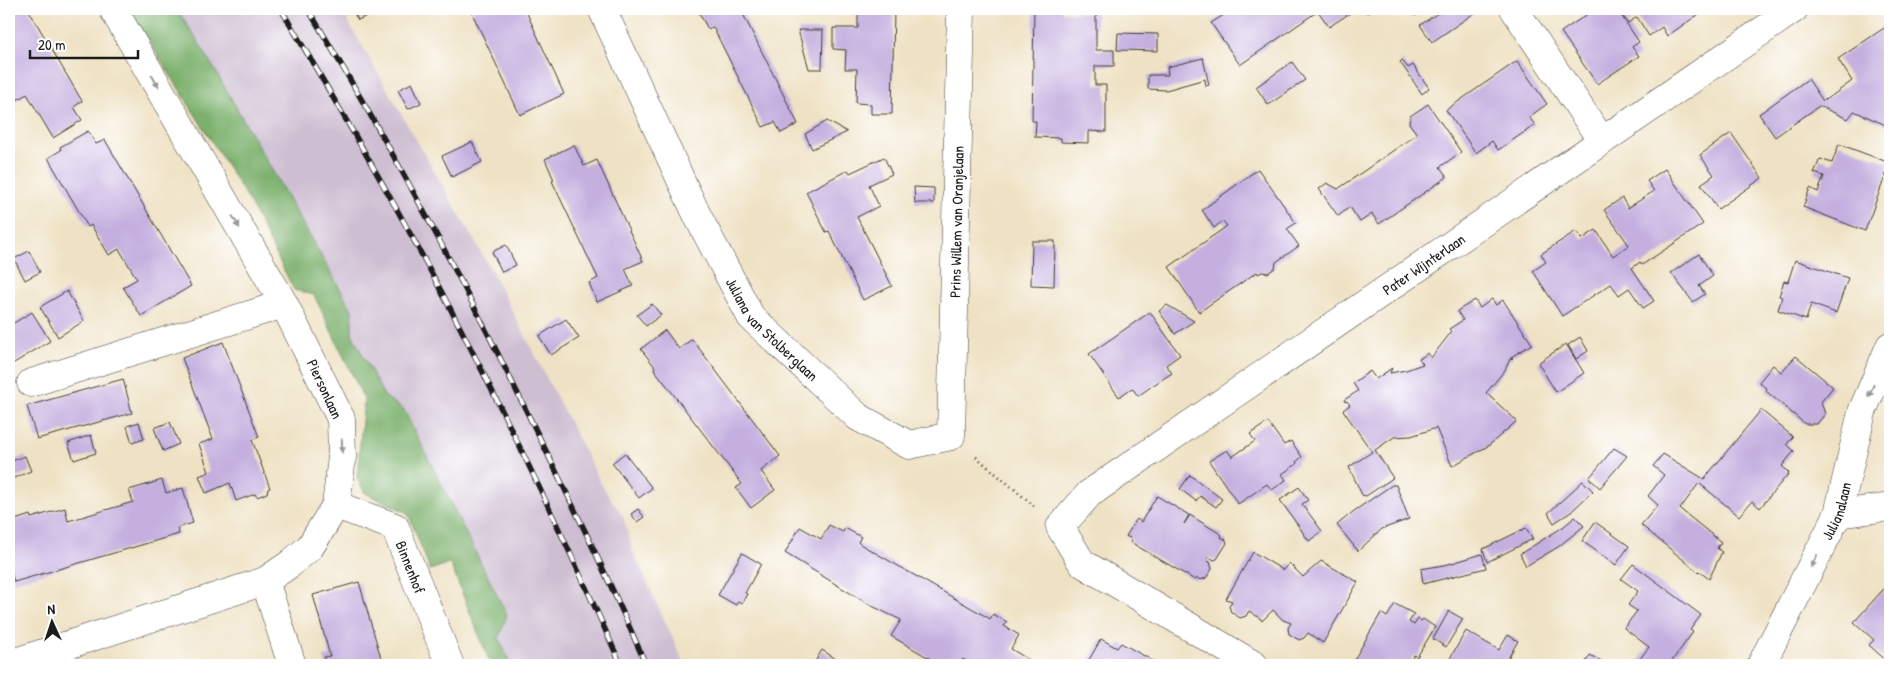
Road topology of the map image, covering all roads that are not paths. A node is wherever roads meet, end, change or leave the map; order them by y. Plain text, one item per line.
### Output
1 (113, 9) edge
2 (602, 9) edge
3 (961, 9) edge
4 (1514, 9) edge
5 (1794, 9) edge
6 (1602, 141) junction
7 (284, 304) junction
8 (1890, 346) edge
9 (31, 383) dead end
10 (951, 436) joint
11 (336, 505) junction
12 (1890, 507) edge
13 (1838, 514) junction
14 (265, 580) junction
15 (9, 664) edge
16 (292, 665) edge
17 (450, 665) edge
18 (1254, 665) edge
19 (1761, 665) edge

1 -> 7 street, Piersonlaan
2 - 10 street, Juliana van Stolberglaan
3 - 10 street, Prins Willem van Oranjelaan
4 - 6 street
5 - 6 street, Pater Wijnterlaan
6 - 18 street, Pater Wijnterlaan
7 - 9 street
7 -> 11 street, Piersonlaan
8 -> 13 street, Julianalaan
11 - 14 street, Piersonlaan
11 - 17 street, Binnenhof
12 - 13 street
13 -> 19 street, Julianalaan
14 - 15 street, Piersonlaan
14 - 16 street

